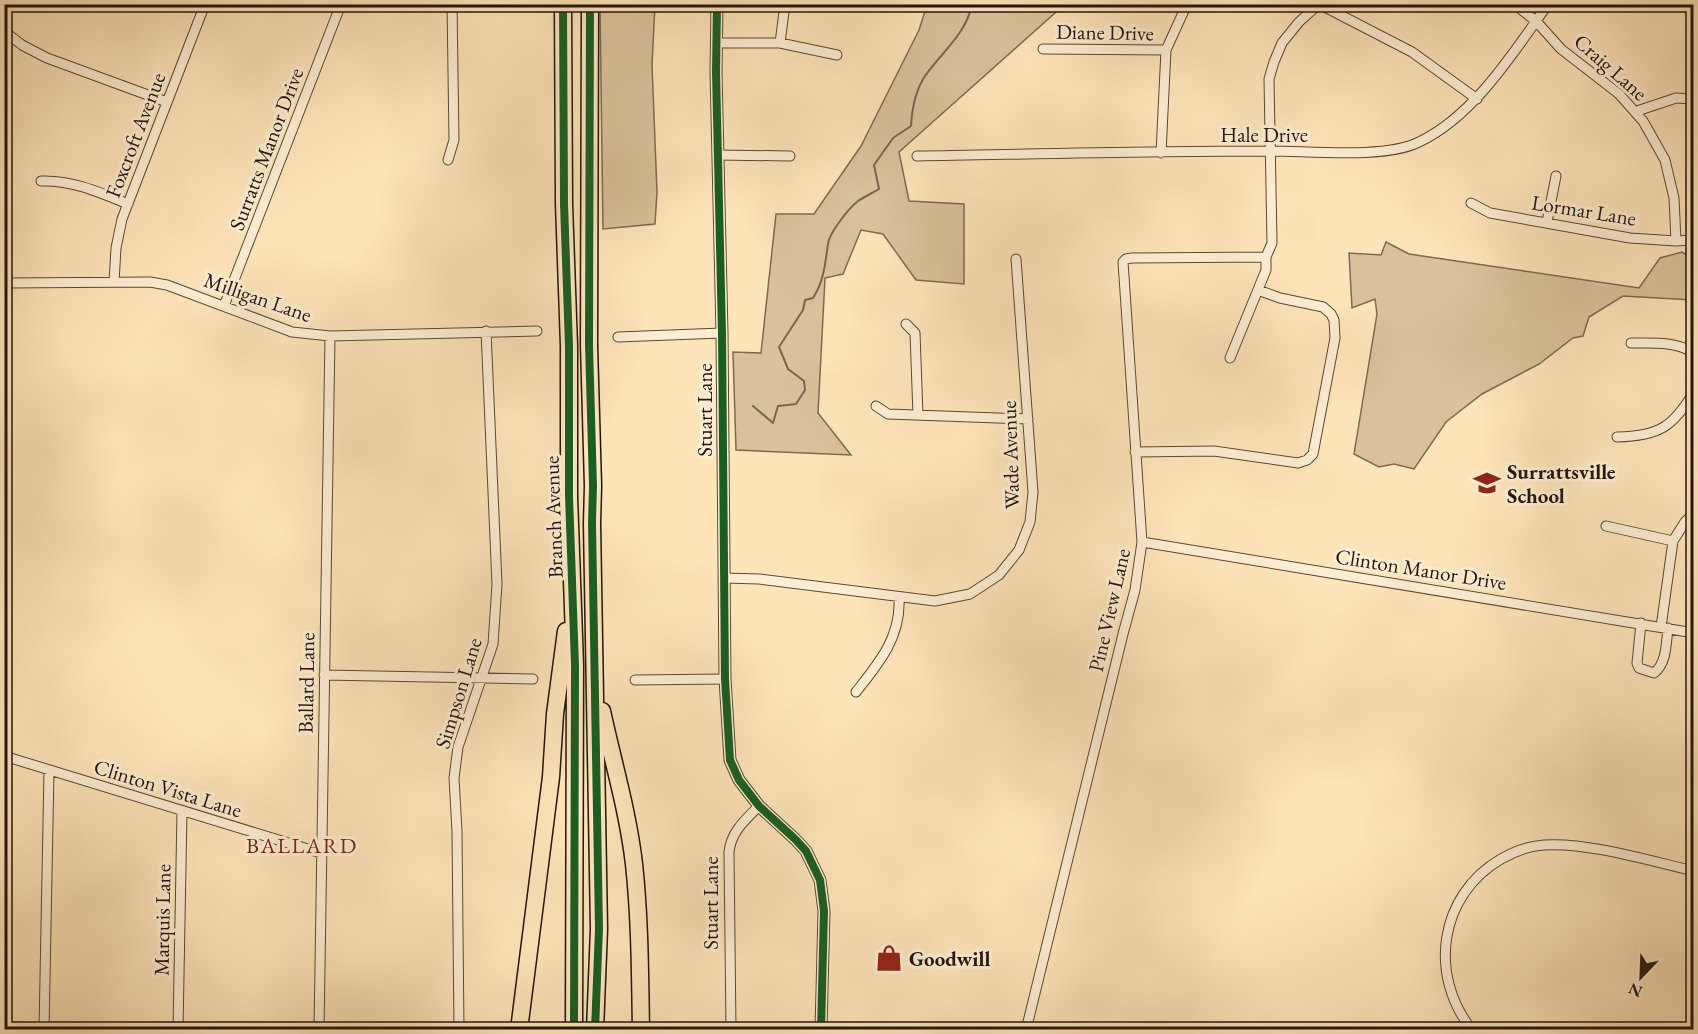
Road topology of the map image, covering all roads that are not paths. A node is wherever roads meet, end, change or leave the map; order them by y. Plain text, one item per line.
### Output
1 (205, 4) edge
2 (341, 4) edge
3 (452, 4) edge
4 (563, 4) edge
5 (590, 4) edge
6 (717, 4) edge
7 (785, 4) edge
8 (1187, 4) edge
9 (1319, 4) edge
10 (1514, 4) edge
11 (1548, 4) edge
12 (1536, 21) junction
13 (4, 31) edge
14 (717, 43) junction
15 (780, 43) junction
16 (1043, 49) dead end
17 (1166, 50) junction
18 (837, 55) dead end
19 (1477, 99) junction
20 (1694, 99) edge
21 (167, 102) junction
22 (1637, 111) junction
23 (1272, 151) junction
24 (1161, 153) junction
25 (718, 155) junction
26 (790, 156) dead end
27 (917, 156) dead end
28 (448, 160) dead end
29 (1556, 176) dead end
30 (41, 181) dead end
31 (1471, 203) dead end
32 (128, 204) junction
33 (1547, 222) junction
34 (1694, 240) edge
35 (1676, 241) junction
36 (1266, 257) junction
37 (1016, 259) dead end
38 (114, 282) junction
39 (4, 283) edge
40 (1258, 290) junction
41 (224, 306) junction
42 (906, 324) dead end
43 (486, 331) junction
44 (537, 331) dead end
45 (722, 333) junction
46 (330, 336) junction
47 (618, 337) dead end
48 (1631, 343) dead end
49 (1694, 353) edge
50 (1230, 358) dead end
51 (1694, 392) edge
52 (876, 406) dead end
53 (918, 415) junction
54 (1028, 420) junction
55 (1617, 437) dead end
56 (1135, 452) junction
57 (1694, 513) edge
58 (1606, 526) dead end
59 (570, 528) junction
60 (1673, 541) junction
61 (1142, 542) junction
62 (724, 578) junction
63 (899, 598) junction
64 (1641, 623) junction
65 (1664, 627) junction
66 (1694, 633) edge
67 (595, 636) junction
68 (324, 675) junction
69 (482, 678) junction
70 (533, 679) dead end
71 (725, 679) junction
72 (635, 680) dead end
73 (856, 692) dead end
74 (4, 756) edge
75 (49, 771) junction
76 (759, 806) junction
77 (182, 811) junction
78 (321, 853) junction
79 (1694, 872) edge
80 (44, 1029) edge
81 (178, 1029) edge
82 (319, 1029) edge
83 (459, 1029) edge
84 (519, 1029) edge
85 (574, 1029) edge
86 (595, 1029) edge
87 (641, 1029) edge
88 (731, 1029) edge
89 (821, 1029) edge
90 (1026, 1029) edge
91 (1472, 1029) edge

1 - 21 street, Foxcroft Avenue
2 - 41 street, Surratts Manor Drive
3 - 28 street
4 - 59 highway, Branch Avenue
5 - 67 highway, Branch Avenue
6 - 14 street, Stuart Lane
7 - 15 street
8 - 17 street
9 - 19 street
9 - 23 street
10 - 12 street, Craig Lane
11 - 12 street, Hale Drive
12 - 19 street, Hale Drive
12 - 22 street, Craig Lane
13 - 21 street
14 - 15 street
14 - 25 street, Stuart Lane
15 - 18 street
16 - 17 street, Diane Drive
17 - 24 street
19 - 23 street, Hale Drive
20 - 22 street
21 - 32 street, Foxcroft Avenue
22 - 35 street, Craig Lane
23 - 24 street, Hale Drive
23 - 36 street
24 - 27 street, Hale Drive
25 - 26 street
25 - 45 street, Stuart Lane
29 - 33 street
30 - 32 street
31 - 33 street, Lormar Lane
32 - 38 street, Foxcroft Avenue
33 - 35 street, Lormar Lane
34 - 35 street, Lormar Lane
36 - 40 street
36 - 56 street, Pine View Lane
37 - 54 street, Wade Avenue
38 - 39 street, Milligan Lane
38 - 41 street, Milligan Lane
40 - 50 street
40 - 56 street
41 - 46 street, Milligan Lane
42 - 53 street
43 - 44 street, Milligan Lane
43 - 46 street, Milligan Lane
43 - 69 street, Simpson Lane
45 - 47 street
45 - 62 street, Stuart Lane
46 - 68 street, Ballard Lane
48 - 49 street
51 - 55 street
52 - 53 street
53 - 54 street
54 - 63 street, Wade Avenue
56 - 61 street, Pine View Lane
57 - 60 street
58 - 60 street
59 - 84 highway
59 - 85 highway, Branch Avenue
60 - 65 street
61 - 64 street, Clinton Manor Drive
61 - 90 street, Pine View Lane
62 - 63 street, Wade Avenue
62 - 71 street, Stuart Lane
63 - 73 street
64 - 65 street, Clinton Manor Drive
64 - 65 street
65 - 66 street, Clinton Manor Drive
67 - 86 highway, Branch Avenue
67 - 87 highway
68 - 69 street
68 - 78 street, Ballard Lane
69 - 70 street
69 - 83 street, Simpson Lane
71 - 72 street
71 - 76 street, Stuart Lane
74 - 75 street, Clinton Vista Lane
75 - 77 street, Clinton Vista Lane
75 - 80 street
76 - 88 street, Stuart Lane
76 - 89 street
77 - 78 street, Clinton Vista Lane
77 - 81 street, Marquis Lane
78 - 82 street, Ballard Lane
79 - 91 street

